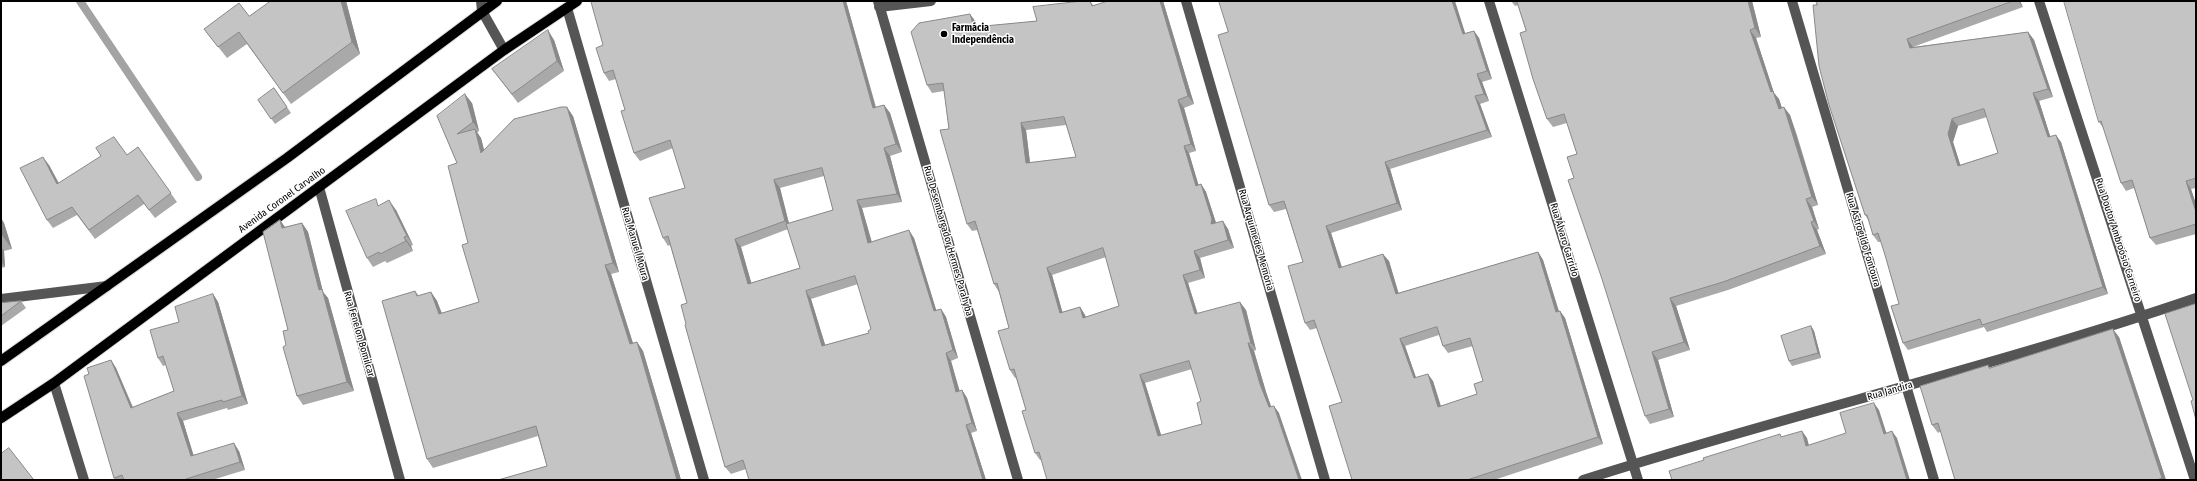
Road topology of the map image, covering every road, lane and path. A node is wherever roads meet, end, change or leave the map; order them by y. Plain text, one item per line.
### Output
1 (481, 1) edge
2 (497, 1) edge
3 (577, 1) edge
4 (931, 1) edge
5 (1186, 1) edge
6 (1489, 1) edge
7 (1792, 1) edge
8 (2039, 1) edge
9 (879, 4) edge
10 (567, 8) junction
11 (482, 12) junction
12 (504, 50) junction
13 (319, 187) junction
14 (107, 286) junction
15 (2196, 298) edge
16 (1, 299) edge
17 (2142, 316) junction
18 (1, 362) edge
19 (54, 383) junction
20 (1907, 387) junction
21 (1, 418) edge
22 (1634, 464) junction
23 (84, 480) edge
24 (400, 480) edge
25 (704, 480) edge
26 (1018, 480) edge
27 (1325, 480) edge
28 (1583, 480) edge
29 (1638, 480) edge
30 (1934, 480) edge
31 (2195, 480) edge

1 - 11 street
2 - 11 main road
3 - 10 main road, Avenida Coronel Carvalho
4 - 9 street
5 - 27 street, Rua Arquimedes Memória
6 - 22 street, Rua Álvaro Garrido
7 - 20 street, Rua Astrogildo Fontoura
8 - 17 street, Rua Doutor Ambroósio Carneiro
9 - 26 street, Rua Desembargador Hermes Parahyba
10 - 12 main road, Avenida Coronel Carvalho
10 - 25 street, Rua Manuel Moura
11 - 12 street
11 - 14 main road
12 - 13 main road, Avenida Coronel Carvalho
13 - 19 main road, Avenida Coronel Carvalho
13 - 24 street, Rua Fenelon Bomilcar
14 - 16 street
14 - 18 main road
15 - 17 street, Rua Jandira
17 - 20 street, Rua Jandira
17 - 31 street, Rua Doutor Ambroósio Carneiro
19 - 21 main road, Avenida Coronel Carvalho
19 - 23 street
20 - 22 street, Rua Jandira
20 - 30 street, Rua Astrogildo Fontoura
22 - 28 street, Rua Jandira
22 - 29 street, Rua Álvaro Garrido

